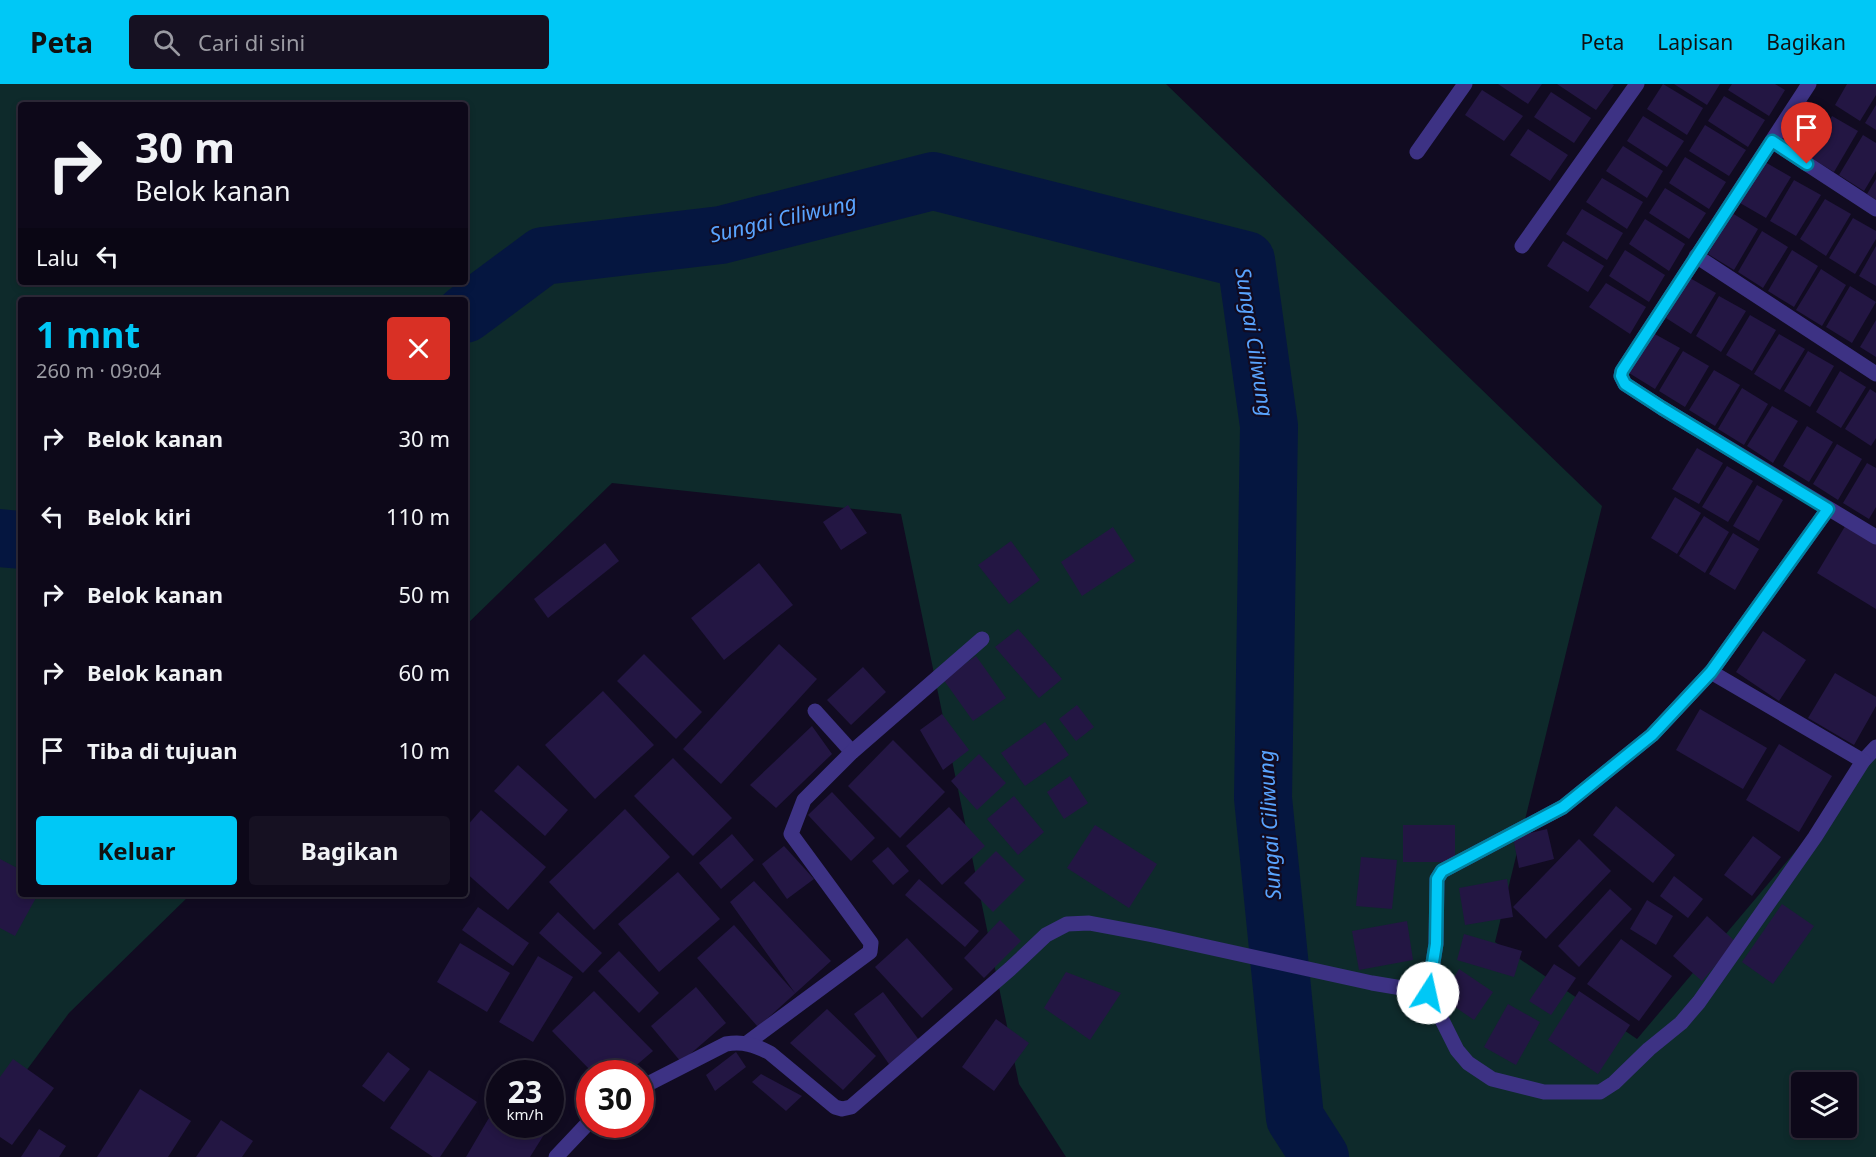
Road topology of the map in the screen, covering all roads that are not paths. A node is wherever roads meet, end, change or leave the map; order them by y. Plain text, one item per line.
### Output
1 (1465, 84) edge
2 (1637, 84) edge
3 (1809, 84) edge
4 (1772, 141) junction
5 (1417, 152) dead end
6 (1876, 209) edge
7 (1521, 246) dead end
8 (1696, 256) junction
9 (1876, 374) edge
10 (1828, 509) junction
11 (1876, 537) edge
12 (982, 639) dead end
13 (1711, 672) junction
14 (815, 711) dead end
15 (1876, 747) edge
16 (852, 752) junction
17 (1863, 761) junction
18 (1428, 993) junction
19 (747, 1043) junction
20 (654, 1081) edge
21 (576, 1136) edge
22 (556, 1157) edge

1 - 5 street
2 - 7 street
3 - 4 street
4 - 6 street
4 - 8 street
8 - 9 street
8 - 10 street
10 - 11 street
10 - 13 street
12 - 16 street
13 - 17 street
13 - 18 street
14 - 16 street
15 - 17 street
16 - 19 street
17 - 18 street
18 - 19 street
19 - 20 street
21 - 22 street

